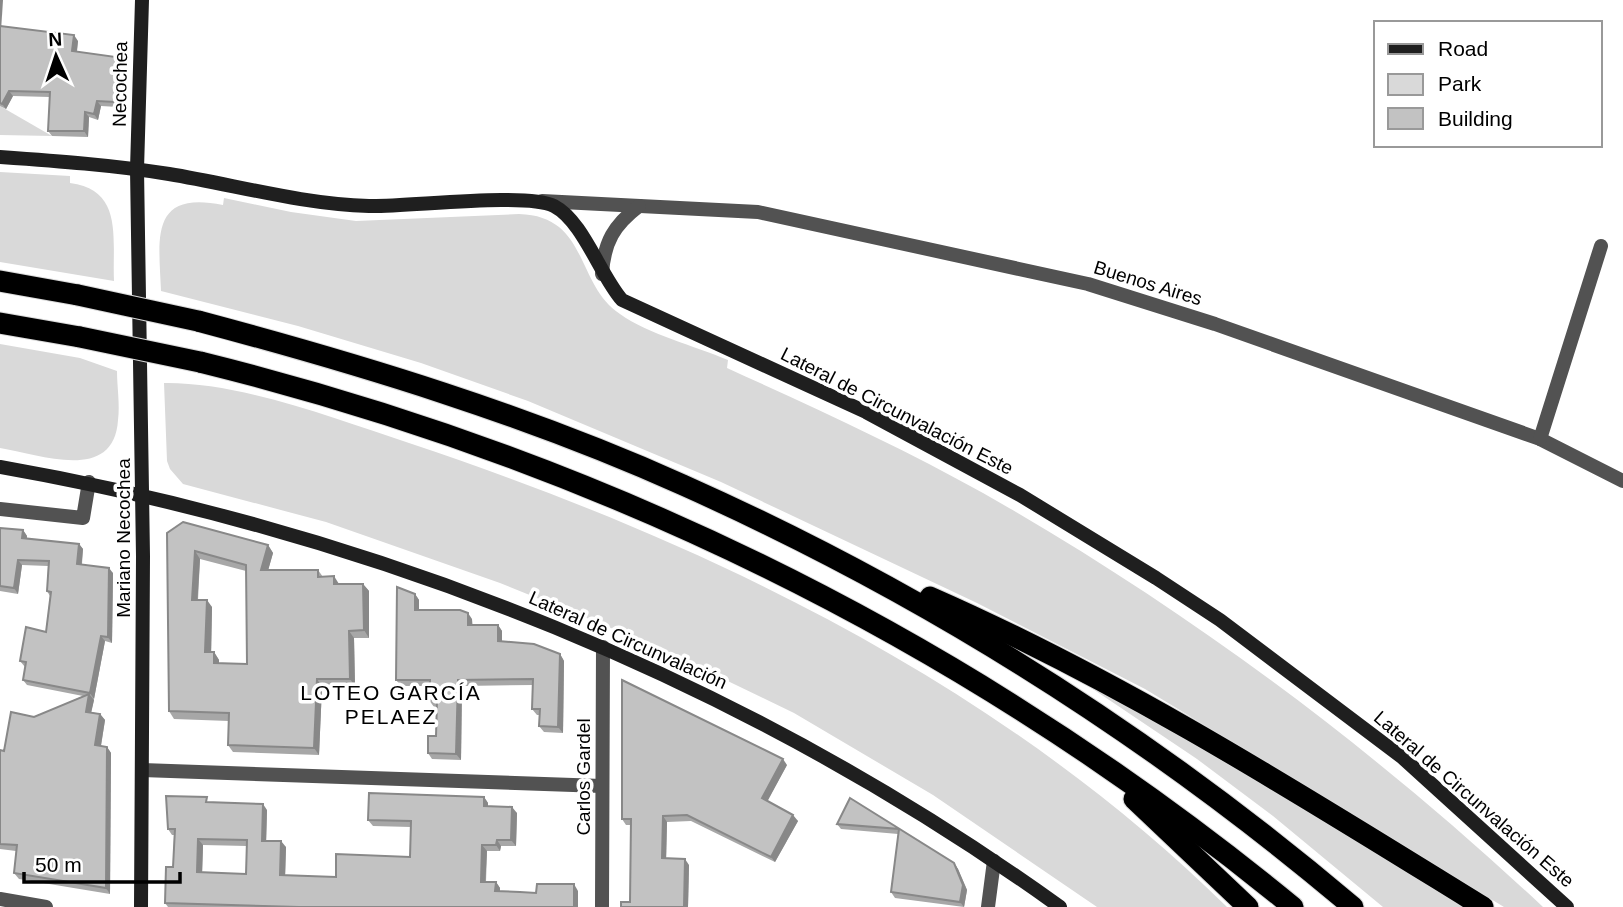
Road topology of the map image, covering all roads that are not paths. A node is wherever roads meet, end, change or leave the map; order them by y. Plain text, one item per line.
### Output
1 (142, 0) edge
2 (0, 158) edge
3 (137, 169) junction
4 (542, 201) junction
5 (639, 206) junction
6 (1601, 246) dead end
7 (602, 274) junction
8 (0, 281) edge
9 (0, 323) edge
10 (1540, 439) junction
11 (0, 467) edge
12 (1623, 481) edge
13 (89, 482) junction
14 (142, 494) junction
15 (0, 509) edge
16 (803, 541) junction
17 (603, 647) junction
18 (1084, 751) junction
19 (142, 770) junction
20 (602, 786) junction
21 (994, 861) junction
22 (0, 899) edge
23 (46, 907) edge
24 (141, 907) edge
25 (602, 907) edge
26 (988, 907) edge
27 (1060, 907) edge
28 (1248, 907) edge
29 (1293, 907) edge
30 (1353, 907) edge
31 (1483, 907) edge
32 (1567, 907) edge

1 - 3 street, Necochea
2 - 3 street
3 - 4 street
3 - 14 street, Mariano Necochea
4 - 5 street, Buenos Aires
4 - 7 street, Lateral de Circunvalación Este
5 - 7 street
5 - 10 street, Buenos Aires
6 - 10 street
7 - 32 street, Lateral de Circunvalación Este
8 - 16 highway, bridge
9 - 18 highway, bridge
10 - 12 street, Buenos Aires
11 - 13 street, Lateral de Circunvalación
13 - 14 street, Lateral de Circunvalación
13 - 15 street
14 - 17 street, Lateral de Circunvalación
14 - 19 street, Mariano Necochea
16 - 30 highway
16 - 31 highway
17 - 20 street, Carlos Gardel
17 - 21 street, Lateral de Circunvalación
18 - 28 highway
18 - 29 highway
19 - 20 street
19 - 24 street, Mariano Necochea
20 - 25 street, Carlos Gardel
21 - 26 street
21 - 27 street, Lateral de Circunvalación
22 - 23 street

